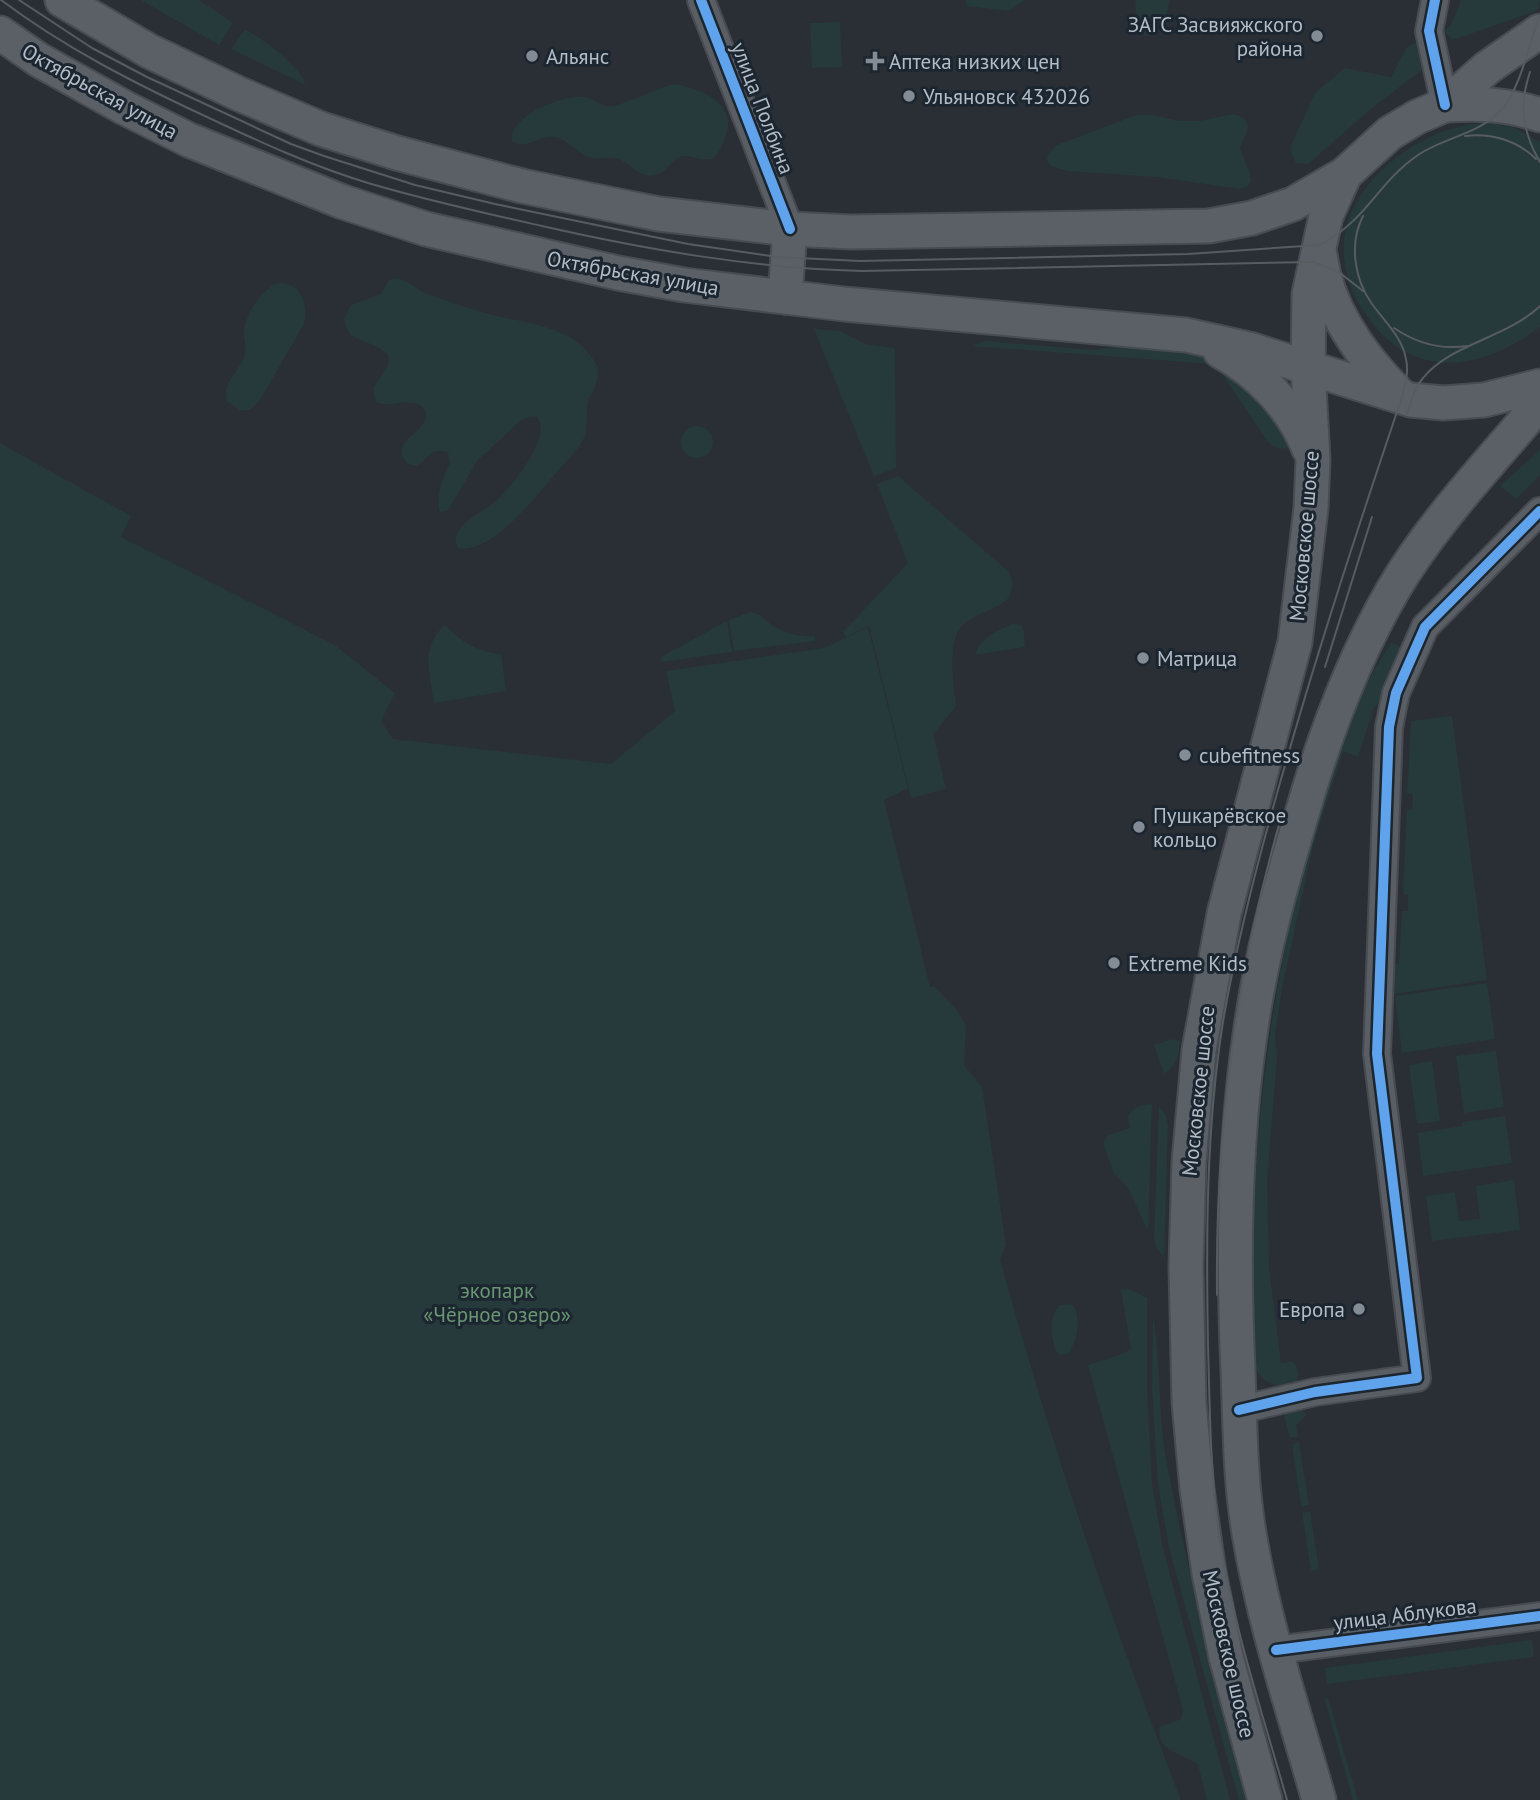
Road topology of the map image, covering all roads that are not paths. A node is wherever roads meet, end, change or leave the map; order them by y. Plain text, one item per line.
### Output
1 (62, 0) edge
2 (701, 0) edge
3 (1435, 0) edge
4 (1540, 31) edge
5 (0, 33) edge
6 (1445, 105) junction
7 (1540, 114) edge
8 (1345, 174) junction
9 (790, 229) junction
10 (1319, 245) junction
11 (785, 298) junction
12 (1186, 335) junction
13 (1308, 368) junction
14 (1540, 386) edge
15 (1402, 397) junction
16 (1540, 403) edge
17 (1313, 460) junction
18 (1540, 511) edge
19 (1239, 1410) junction
20 (1540, 1616) edge
21 (1276, 1650) junction
22 (1226, 1657) junction
23 (1265, 1800) edge
24 (1319, 1800) edge

1 - 9 main road
2 - 9 street, улица Полбина
3 - 6 street
4 - 6 main road, Московское шоссе
5 - 11 main road, Октябрьская улица
6 - 7 main road
6 - 8 main road, Московское шоссе
8 - 9 main road
8 - 10 main road, Московское шоссе
9 - 11 main road, улица Полбина
10 - 13 main road, Московское шоссе
10 - 15 main road
11 - 12 main road, Октябрьская улица
12 - 13 main road, Октябрьская улица
12 - 17 main road
13 - 15 main road, Октябрьская улица
13 - 17 main road, Московское шоссе
14 - 15 main road, Октябрьская улица
16 - 19 main road
17 - 22 main road, Московское шоссе
18 - 19 street
19 - 21 main road
20 - 21 street, улица Аблукова
21 - 22 main road, улица Аблукова
21 - 24 main road
22 - 23 main road, Московское шоссе

